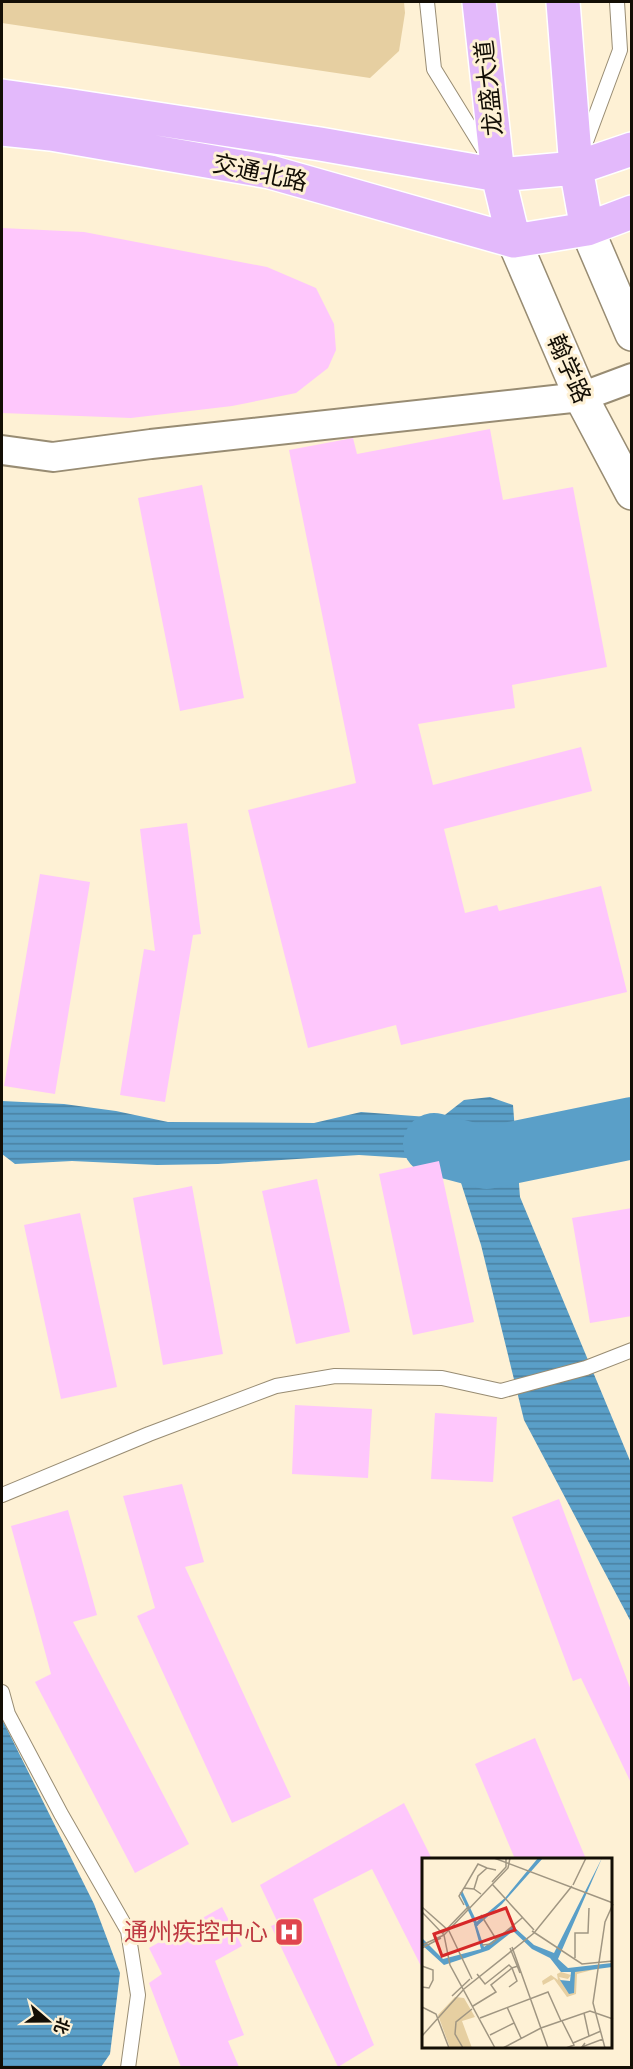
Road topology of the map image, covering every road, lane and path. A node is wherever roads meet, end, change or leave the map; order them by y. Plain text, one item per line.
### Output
1 (427, 2) edge
2 (480, 2) edge
3 (563, 2) edge
4 (617, 2) edge
5 (2, 96) edge
6 (2, 129) edge
7 (632, 149) edge
8 (576, 168) junction
9 (498, 175) junction
10 (632, 212) edge
11 (587, 229) junction
12 (514, 241) junction
13 (632, 334) edge
14 (632, 378) edge
15 (580, 397) junction
16 (2, 450) edge
17 (632, 493) edge
18 (632, 1350) edge
19 (2, 1495) edge
20 (2, 1692) edge
21 (128, 2067) edge

1 - 9 lane
2 - 9 main road, 龙盛大道
3 - 8 main road
4 - 8 lane
5 - 9 main road, 交通北路
6 - 12 main road, 交通北路
7 - 8 main road, 交通北路
8 - 9 main road, 交通北路
8 - 11 main road
9 - 12 main road
10 - 11 main road, 交通北路
11 - 12 main road, 交通北路
11 - 13 street
12 - 15 street, 翰学路
14 - 15 street
15 - 16 street
15 - 17 street, 翰学路
18 - 19 lane
20 - 21 lane

